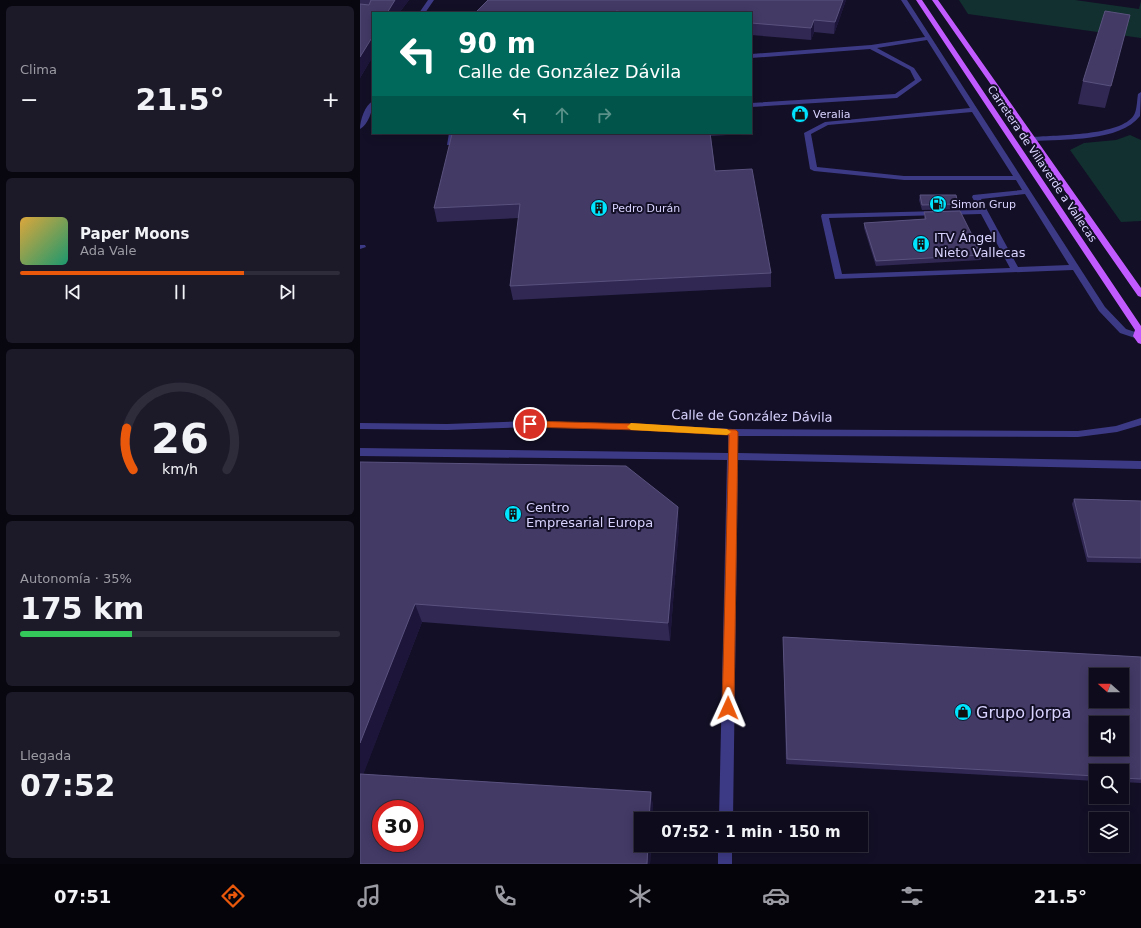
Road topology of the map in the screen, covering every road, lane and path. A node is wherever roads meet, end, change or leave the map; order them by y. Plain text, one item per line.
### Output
1 (431, 0) edge
2 (904, 0) edge
3 (919, 0) edge
4 (935, 0) edge
5 (423, 12) edge
6 (928, 38) junction
7 (871, 47) junction
8 (752, 56) edge
9 (1141, 94) edge
10 (372, 104) edge
11 (752, 105) edge
12 (974, 110) junction
13 (363, 116) edge
14 (360, 128) edge
15 (452, 134) edge
16 (1033, 139) junction
17 (466, 142) edge
18 (1017, 178) junction
19 (1026, 192) junction
20 (984, 212) junction
21 (1074, 267) junction
22 (1016, 270) junction
23 (1141, 294) edge
24 (1139, 339) edge
25 (1141, 421) edge
26 (360, 426) edge
27 (733, 432) junction
28 (360, 452) edge
29 (733, 457) junction
30 (1141, 465) edge
31 (726, 812) edge
32 (725, 852) edge
33 (725, 864) edge

1 - 5 street
2 - 6 street
3 - 24 main road, Carretera de Villaverde a Vallecas
4 - 16 main road, Carretera de Villaverde a Vallecas
6 - 7 street
6 - 12 street
7 - 8 street
7 - 11 street
9 - 16 street
10 - 13 street
12 - 18 street
12 - 18 street
13 - 14 street
15 - 17 street
16 - 23 main road, Carretera de Villaverde a Vallecas
18 - 19 street
19 - 20 street
19 - 21 street
20 - 22 street
20 - 22 street
21 - 22 street
21 - 24 street
25 - 27 street, Calle de González Dávila
26 - 27 street, Calle de González Dávila
27 - 29 street
28 - 29 street
29 - 30 street
29 - 31 street
32 - 33 street

